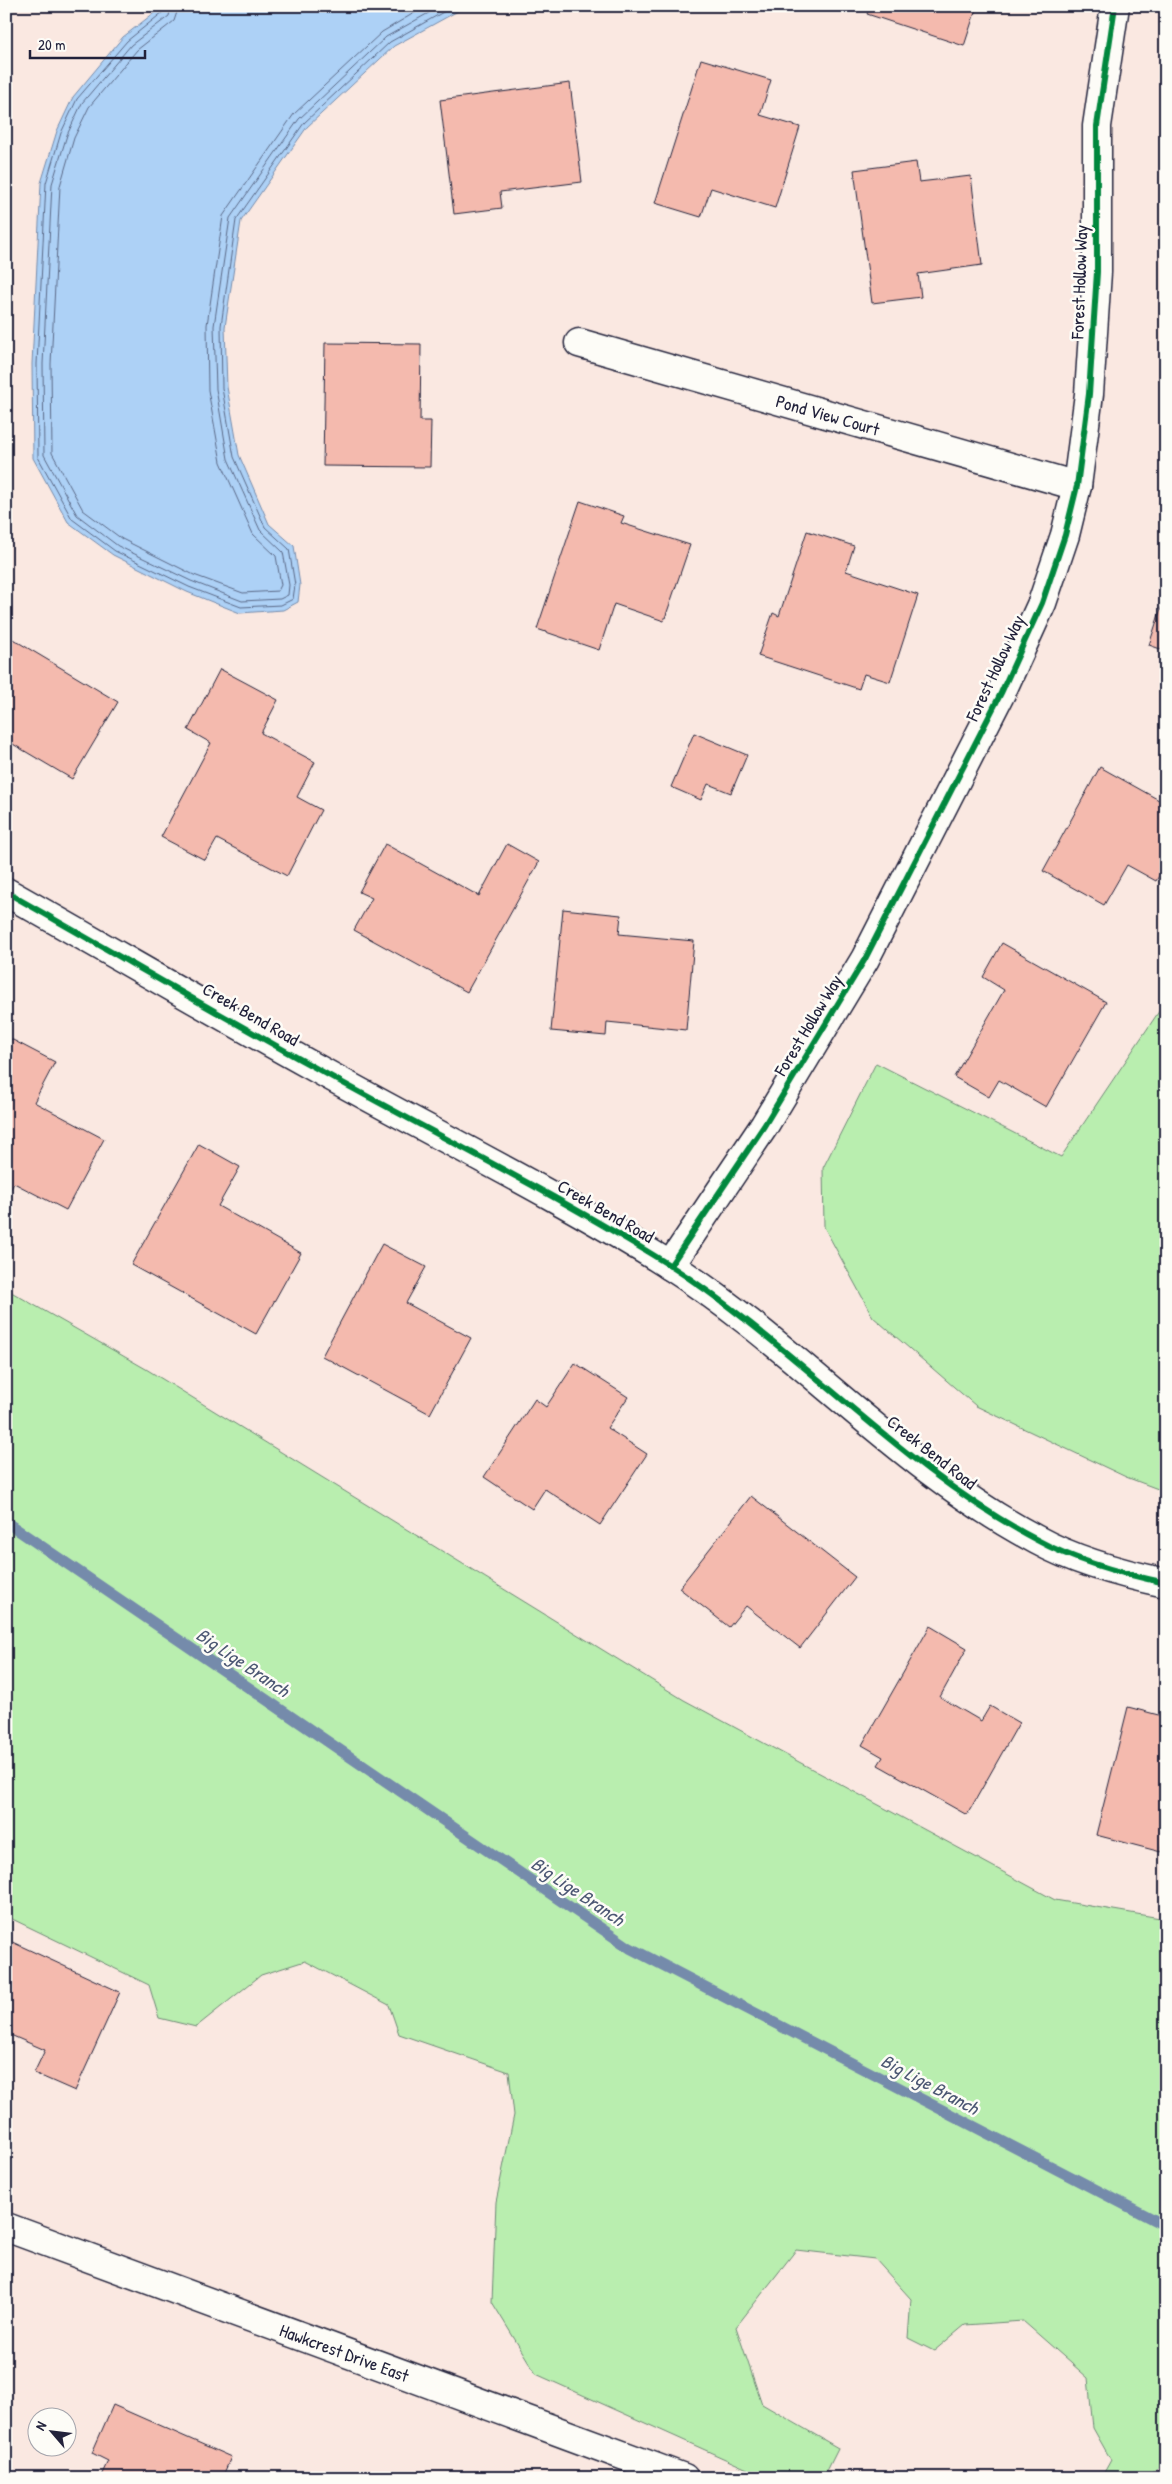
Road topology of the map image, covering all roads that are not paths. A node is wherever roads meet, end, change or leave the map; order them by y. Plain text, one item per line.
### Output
1 (1115, 6) edge
2 (579, 343) dead end
3 (1077, 486) junction
4 (6, 892) edge
5 (670, 1266) junction
6 (1166, 1583) edge
7 (6, 2227) edge
8 (684, 2478) edge

1 - 3 street, Forest Hollow Way
2 - 3 street, Pond View Court
3 - 5 street, Forest Hollow Way
4 - 5 street, Creek Bend Road
5 - 6 street, Creek Bend Road
7 - 8 street, Hawkcrest Drive East

